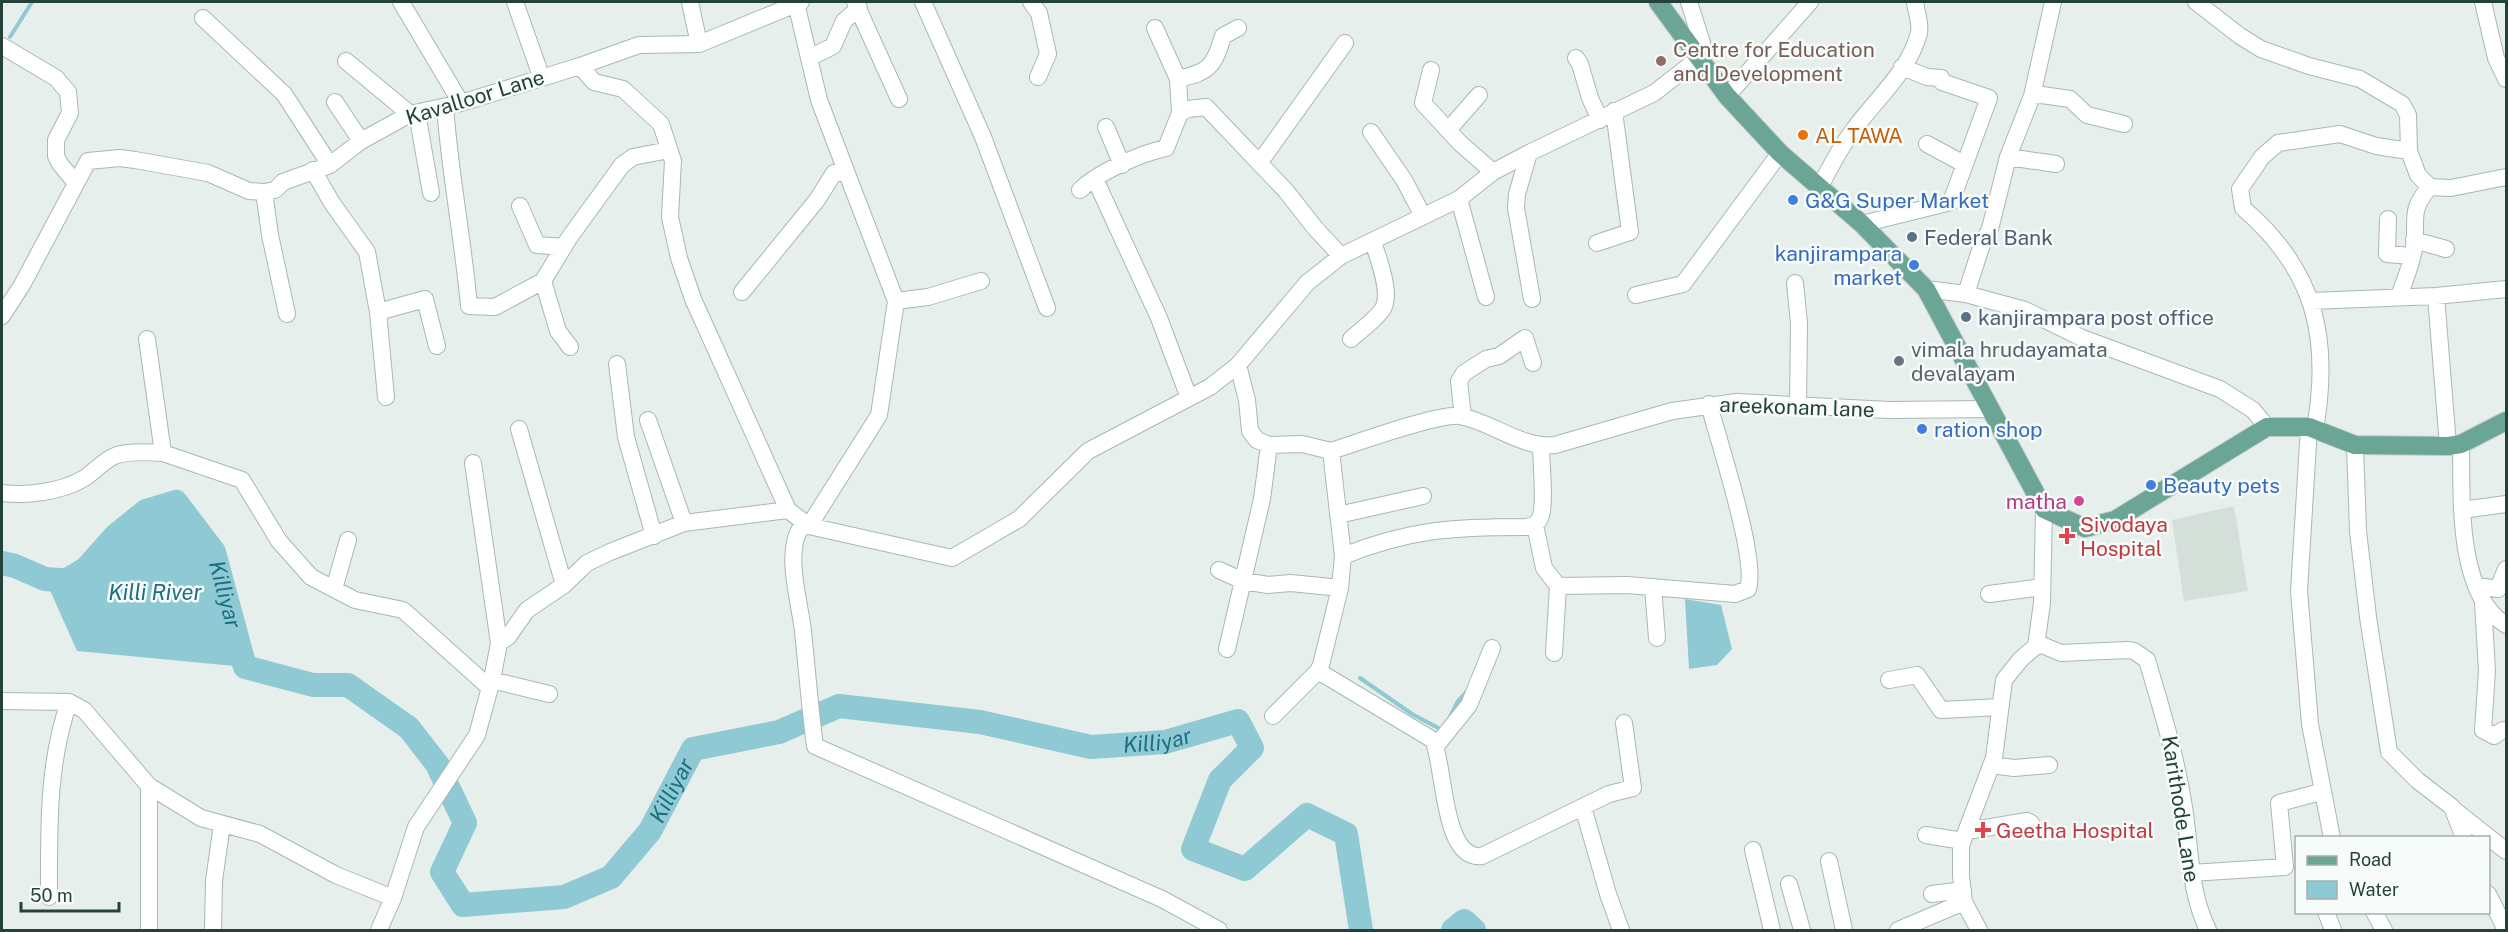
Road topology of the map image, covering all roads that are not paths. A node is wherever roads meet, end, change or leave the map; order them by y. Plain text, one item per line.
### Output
1 (401, 2) edge
2 (515, 2) edge
3 (690, 2) edge
4 (798, 2) edge
5 (923, 2) edge
6 (1031, 2) edge
7 (1658, 2) edge
8 (1689, 2) edge
9 (1810, 2) edge
10 (1915, 2) edge
11 (2054, 2) edge
12 (2196, 2) edge
13 (2482, 2) edge
14 (857, 5) edge
15 (203, 18) dead end
16 (1155, 28) dead end
17 (1238, 28) dead end
18 (1345, 42) dead end
19 (699, 44) junction
20 (2, 46) edge
21 (809, 58) junction
22 (1576, 58) dead end
23 (1699, 58) junction
24 (346, 61) dead end
25 (580, 66) junction
26 (1902, 67) junction
27 (1431, 70) dead end
28 (541, 76) junction
29 (1038, 77) dead end
30 (1178, 79) junction
31 (2506, 79) edge
32 (1479, 95) dead end
33 (1727, 96) junction
34 (2032, 96) junction
35 (899, 99) dead end
36 (335, 102) dead end
37 (453, 105) junction
38 (413, 113) junction
39 (1180, 113) junction
40 (1607, 116) junction
41 (2124, 124) dead end
42 (1106, 127) dead end
43 (1449, 129) junction
44 (1371, 132) dead end
45 (361, 141) junction
46 (1927, 144) dead end
47 (669, 150) junction
48 (2409, 151) junction
49 (1529, 153) junction
50 (1780, 153) junction
51 (2008, 157) junction
52 (1260, 162) junction
53 (1964, 164) junction
54 (2056, 164) dead end
55 (330, 165) junction
56 (1122, 165) junction
57 (313, 170) junction
58 (846, 171) junction
59 (1492, 172) junction
60 (2506, 177) edge
61 (1095, 179) junction
62 (75, 182) junction
63 (2430, 187) junction
64 (1820, 188) junction
65 (1080, 190) dead end
66 (264, 192) junction
67 (431, 193) dead end
68 (1459, 199) junction
69 (520, 206) dead end
70 (1423, 216) junction
71 (2388, 219) dead end
72 (1862, 224) junction
73 (1373, 242) junction
74 (1597, 243) dead end
75 (564, 247) junction
76 (2413, 248) junction
77 (2446, 249) dead end
78 (1341, 256) junction
79 (543, 281) junction
80 (981, 281) dead end
81 (1795, 283) dead end
82 (1926, 289) junction
83 (2506, 289) edge
84 (742, 292) dead end
85 (1966, 294) junction
86 (1636, 295) dead end
87 (2436, 296) junction
88 (1486, 297) dead end
89 (2399, 297) junction
90 (1532, 299) dead end
91 (896, 301) junction
92 (2311, 301) junction
93 (1047, 308) dead end
94 (378, 312) junction
95 (287, 314) dead end
96 (2, 316) edge
97 (147, 339) dead end
98 (1351, 339) dead end
99 (437, 346) dead end
100 (570, 346) dead end
101 (1533, 363) dead end
102 (618, 364) dead end
103 (1238, 365) junction
104 (386, 397) dead end
105 (1189, 398) junction
106 (1709, 404) junction
107 (1798, 405) junction
108 (1989, 409) junction
109 (1468, 418) junction
110 (648, 420) dead end
111 (2506, 421) edge
112 (2267, 427) junction
113 (2312, 428) junction
114 (519, 429) dead end
115 (1269, 445) junction
116 (2355, 445) junction
117 (2455, 445) junction
118 (1541, 447) junction
119 (1331, 451) junction
120 (163, 453) junction
121 (473, 463) dead end
122 (2, 493) edge
123 (1423, 496) dead end
124 (2506, 504) edge
125 (2044, 509) junction
126 (789, 510) junction
127 (2462, 510) junction
128 (1338, 515) junction
129 (684, 523) junction
130 (1535, 525) junction
131 (809, 526) junction
132 (654, 536) junction
133 (348, 540) dead end
134 (1343, 556) junction
135 (2506, 569) edge
136 (1219, 570) dead end
137 (1243, 581) junction
138 (564, 585) junction
139 (1558, 586) junction
140 (2477, 586) junction
141 (1653, 587) junction
142 (2042, 587) junction
143 (1340, 588) junction
144 (334, 589) junction
145 (1989, 594) dead end
146 (2483, 603) junction
147 (2506, 625) edge
148 (1657, 638) dead end
149 (499, 643) junction
150 (2036, 646) junction
151 (1492, 648) dead end
152 (1227, 649) dead end
153 (1554, 653) dead end
154 (1318, 671) junction
155 (1888, 680) dead end
156 (491, 684) junction
157 (549, 694) dead end
158 (2, 701) edge
159 (69, 702) junction
160 (2000, 707) junction
161 (1273, 716) dead end
162 (1624, 723) dead end
163 (2503, 730) dead end
164 (1436, 746) junction
165 (1991, 765) junction
166 (2049, 765) dead end
167 (149, 786) junction
168 (2317, 793) dead end
169 (1583, 807) junction
170 (2452, 807) junction
171 (2031, 823) dead end
172 (222, 824) junction
173 (1926, 835) dead end
174 (1965, 836) junction
175 (2332, 836) edge
176 (2464, 836) edge
177 (2488, 836) edge
178 (2490, 838) edge
179 (1753, 850) dead end
180 (2506, 851) edge
181 (1829, 861) dead end
182 (2192, 873) junction
183 (1789, 884) dead end
184 (1932, 894) dead end
185 (1964, 896) junction
186 (49, 897) dead end
187 (393, 898) junction
188 (2490, 898) edge
189 (2327, 914) edge
190 (2375, 914) edge
191 (149, 930) edge
192 (213, 930) edge
193 (379, 930) edge
194 (1219, 930) edge
195 (1621, 930) edge
196 (1772, 930) edge
197 (1802, 930) edge
198 (1844, 930) edge
199 (1898, 930) edge
200 (1979, 930) edge
201 (2208, 930) edge
202 (2333, 930) edge
203 (2384, 930) edge
204 (2506, 930) edge

1 - 37 street
2 - 28 street
3 - 19 street
4 - 19 street, Kavalloor Lane
4 - 21 street
5 - 93 street
6 - 29 street
7 - 23 main road
8 - 23 street
9 - 33 street
10 - 26 street
11 - 34 street
12 - 48 street
13 - 31 street
14 - 21 street
14 - 35 street
15 - 55 street
16 - 30 street
17 - 30 street
18 - 52 street
19 - 25 street, Kavalloor Lane
20 - 62 street
21 - 58 street
22 - 40 street
23 - 33 main road
23 - 40 street
24 - 38 street
25 - 28 street, Kavalloor Lane
25 - 47 street
26 - 53 street
26 - 64 street
27 - 43 street
28 - 37 street, Kavalloor Lane
30 - 39 street
32 - 43 street
33 - 50 main road
34 - 41 street
34 - 51 street
36 - 45 street
37 - 38 street, Kavalloor Lane
37 - 79 street
38 - 45 street, Kavalloor Lane
38 - 67 street
39 - 52 street
39 - 56 street
40 - 49 street
40 - 74 street
42 - 56 street
43 - 59 street
44 - 70 street
45 - 55 street, Kavalloor Lane
46 - 53 street
47 - 75 street
47 - 126 street
48 - 63 street
48 - 92 street
49 - 59 street
49 - 90 street
50 - 64 main road
50 - 86 street
51 - 54 street
51 - 85 street
52 - 78 street
53 - 72 street
55 - 57 street, Kavalloor Lane
56 - 61 street
57 - 66 street, Kavalloor Lane
57 - 94 street
58 - 84 street
58 - 91 street
59 - 68 street
60 - 63 street
61 - 65 street
61 - 105 street
62 - 66 street
62 - 96 street
63 - 76 street
64 - 72 main road
66 - 95 street
68 - 70 street
68 - 88 street
69 - 75 street
70 - 73 street
71 - 76 street
72 - 82 main road
73 - 78 street
73 - 98 street
75 - 79 street
76 - 77 street
76 - 89 street
78 - 103 street
79 - 100 street
80 - 91 street
81 - 107 street
82 - 85 street
82 - 108 main road
83 - 87 street
85 - 112 street
87 - 89 street
87 - 117 street
89 - 92 street
91 - 131 street
92 - 113 street
94 - 99 street
94 - 104 street
97 - 120 street
101 - 109 street
102 - 132 street
103 - 105 street
103 - 115 street
105 - 131 street
106 - 107 street, areekonam lane
106 - 118 street, areekonam lane
106 - 141 street
107 - 108 street, areekonam lane
108 - 125 main road
109 - 118 street
109 - 119 street
110 - 129 street
111 - 117 main road
112 - 113 main road
112 - 125 main road
113 - 116 main road
113 - 175 street
114 - 138 street
115 - 119 street
115 - 137 street
116 - 117 main road
116 - 170 street
117 - 127 street
118 - 130 street
119 - 128 street
120 - 122 street
120 - 144 street
121 - 149 street
123 - 128 street
124 - 127 street
125 - 142 street
126 - 129 street
126 - 131 street
127 - 140 street
128 - 134 street
129 - 132 street
130 - 134 street
130 - 139 street
131 - 194 street
132 - 138 street
133 - 144 street
134 - 143 street
135 - 140 street
136 - 137 street
137 - 143 street
137 - 152 street
138 - 149 street
139 - 141 street
139 - 153 street
140 - 146 street
141 - 148 street
142 - 145 street
142 - 150 street
143 - 154 street
144 - 156 street
146 - 147 street
146 - 163 street
149 - 156 street
150 - 160 street
150 - 182 street, Karithode Lane
151 - 164 street
154 - 161 street
154 - 164 street
155 - 160 street
156 - 157 street
156 - 187 street
158 - 159 street
159 - 167 street
159 - 186 street
160 - 165 street
162 - 169 street
164 - 169 street
165 - 166 street
165 - 174 street
167 - 172 street
167 - 191 street
168 - 182 street
169 - 195 street
170 - 176 street
170 - 177 street
171 - 174 street
172 - 187 street
172 - 192 street
173 - 174 street
174 - 185 street
178 - 180 street
179 - 196 street
181 - 198 street
182 - 201 street, Karithode Lane
183 - 197 street
184 - 185 street
185 - 199 street
185 - 200 street
187 - 193 street
188 - 204 street
189 - 202 street
190 - 203 street

